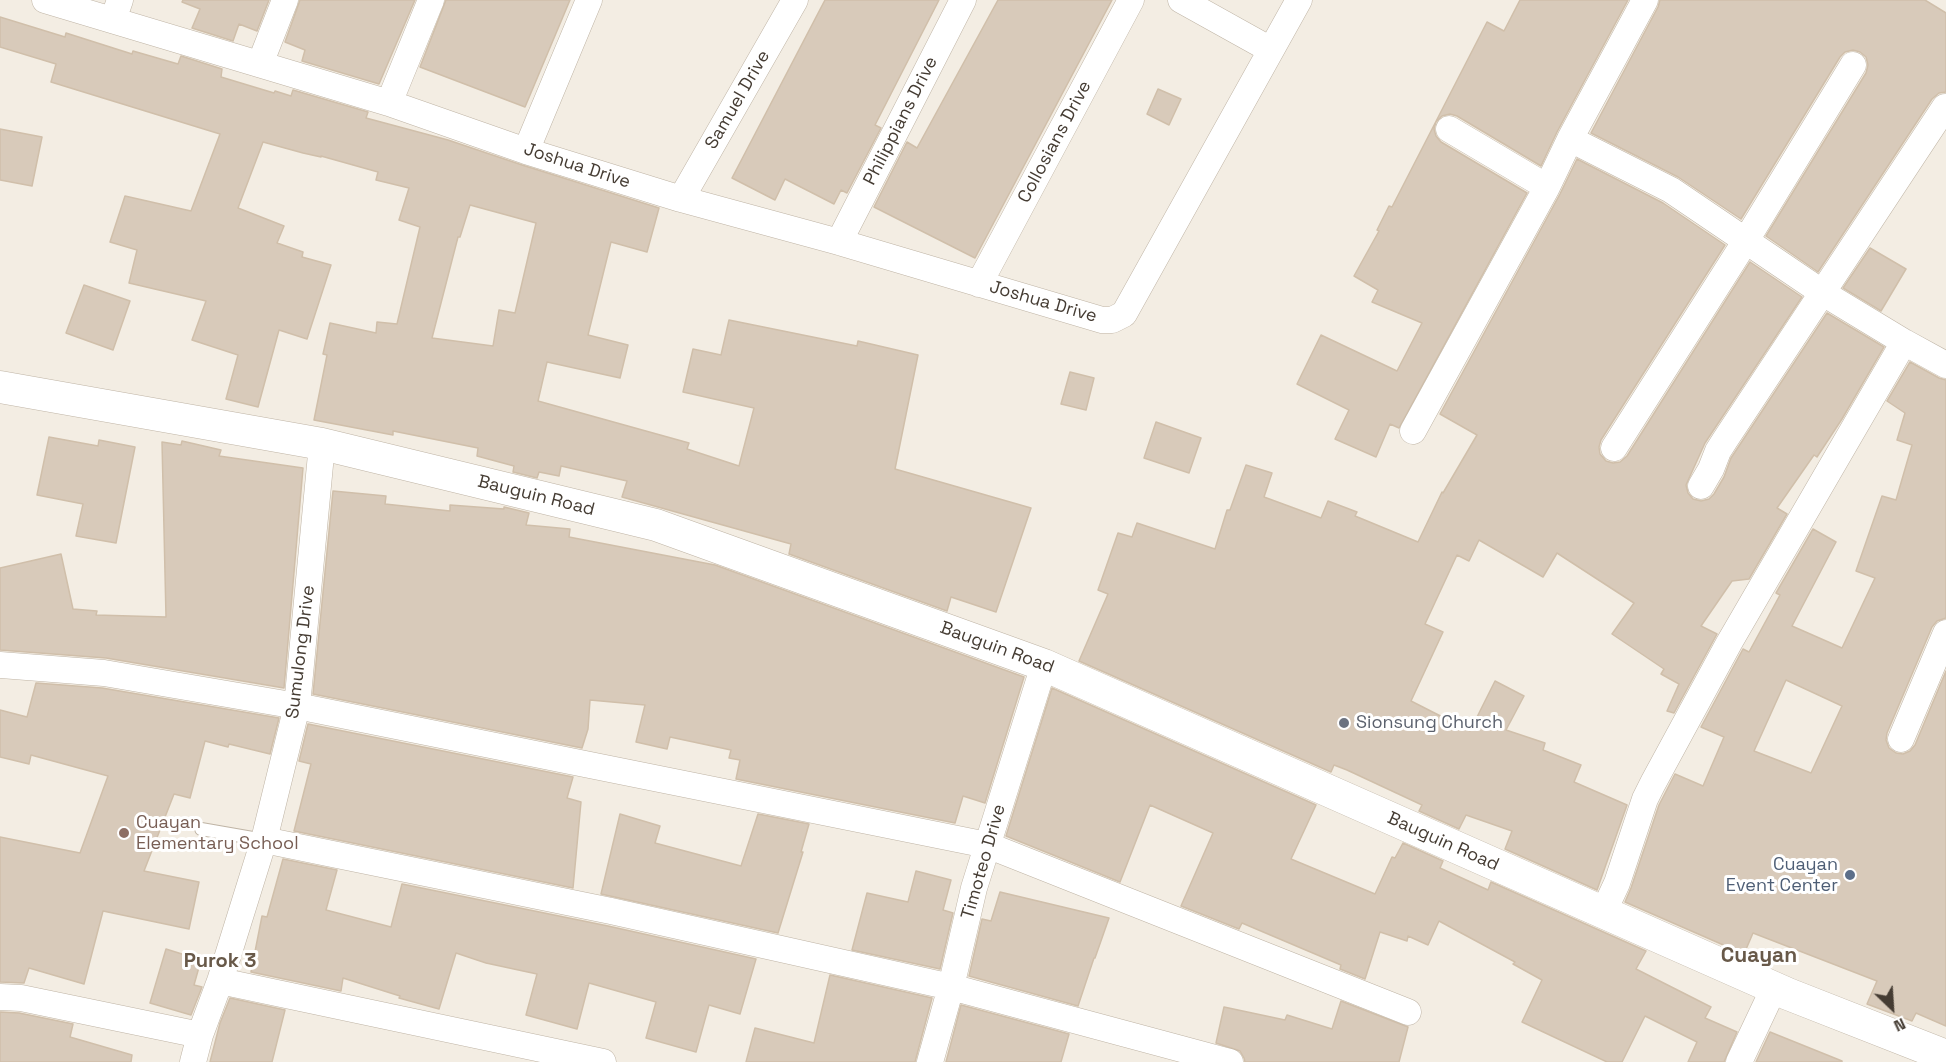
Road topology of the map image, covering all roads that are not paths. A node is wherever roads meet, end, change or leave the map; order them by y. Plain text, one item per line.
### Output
1 (45, 0) edge
2 (285, 0) edge
3 (430, 0) edge
4 (589, 0) edge
5 (795, 0) edge
6 (963, 0) edge
7 (1131, 0) edge
8 (1181, 0) edge
9 (1299, 0) edge
10 (1645, 0) edge
11 (116, 10) edge
12 (1271, 50) junction
13 (260, 64) junction
14 (1853, 65) dead end
15 (389, 103) junction
16 (1945, 107) edge
17 (1449, 129) dead end
18 (1570, 140) junction
19 (526, 151) junction
20 (1547, 187) junction
21 (681, 199) junction
22 (1745, 242) junction
23 (839, 243) junction
24 (980, 284) junction
25 (1823, 293) junction
26 (1904, 342) junction
27 (1946, 365) edge
28 (0, 387) edge
29 (1413, 431) dead end
30 (322, 444) junction
31 (1614, 448) dead end
32 (1701, 486) dead end
33 (1946, 633) edge
34 (0, 665) edge
35 (1044, 665) junction
36 (297, 706) junction
37 (1901, 740) dead end
38 (201, 829) dead end
39 (264, 840) junction
40 (987, 845) junction
41 (1603, 913) junction
42 (220, 981) junction
43 (951, 987) junction
44 (1774, 988) junction
45 (0, 997) edge
46 (1408, 1012) dead end
47 (200, 1035) junction
48 (1946, 1056) edge
49 (193, 1062) edge
50 (603, 1062) edge
51 (930, 1062) edge
52 (1230, 1062) edge
53 (1739, 1062) edge

1 - 11 street, Joshua Drive
2 - 13 street
3 - 15 street
4 - 19 street
5 - 21 street, Samuel Drive
6 - 23 street, Philippians Drive
7 - 24 street, Collosians Drive
8 - 12 street
9 - 12 street
10 - 18 street
11 - 13 street, Joshua Drive
12 - 24 street, Joshua Drive
13 - 15 street, Joshua Drive
14 - 22 street
15 - 19 street, Joshua Drive
16 - 25 street
17 - 20 street
18 - 20 street
18 - 22 street
19 - 21 street, Joshua Drive
20 - 29 street
21 - 23 street, Joshua Drive
22 - 25 street
22 - 31 street
23 - 24 street, Joshua Drive
25 - 26 street
25 - 32 street
26 - 27 street
26 - 41 street
28 - 30 street, Bauguin Road
30 - 35 street, Bauguin Road
30 - 36 street, Sumulong Drive
33 - 37 street
34 - 36 street
35 - 40 street, Timoteo Drive
35 - 41 street, Bauguin Road
36 - 39 street, Sumulong Drive
36 - 40 street
38 - 39 lane
39 - 42 street, Sumulong Drive
39 - 43 street
40 - 43 street, Timoteo Drive
40 - 46 street
41 - 44 street, Bauguin Road
42 - 47 street, Sumulong Drive
42 - 50 street
43 - 51 street, Timoteo Drive
43 - 52 street
44 - 48 street, Bauguin Road
44 - 53 street
45 - 47 street
47 - 49 street, Sumulong Drive

